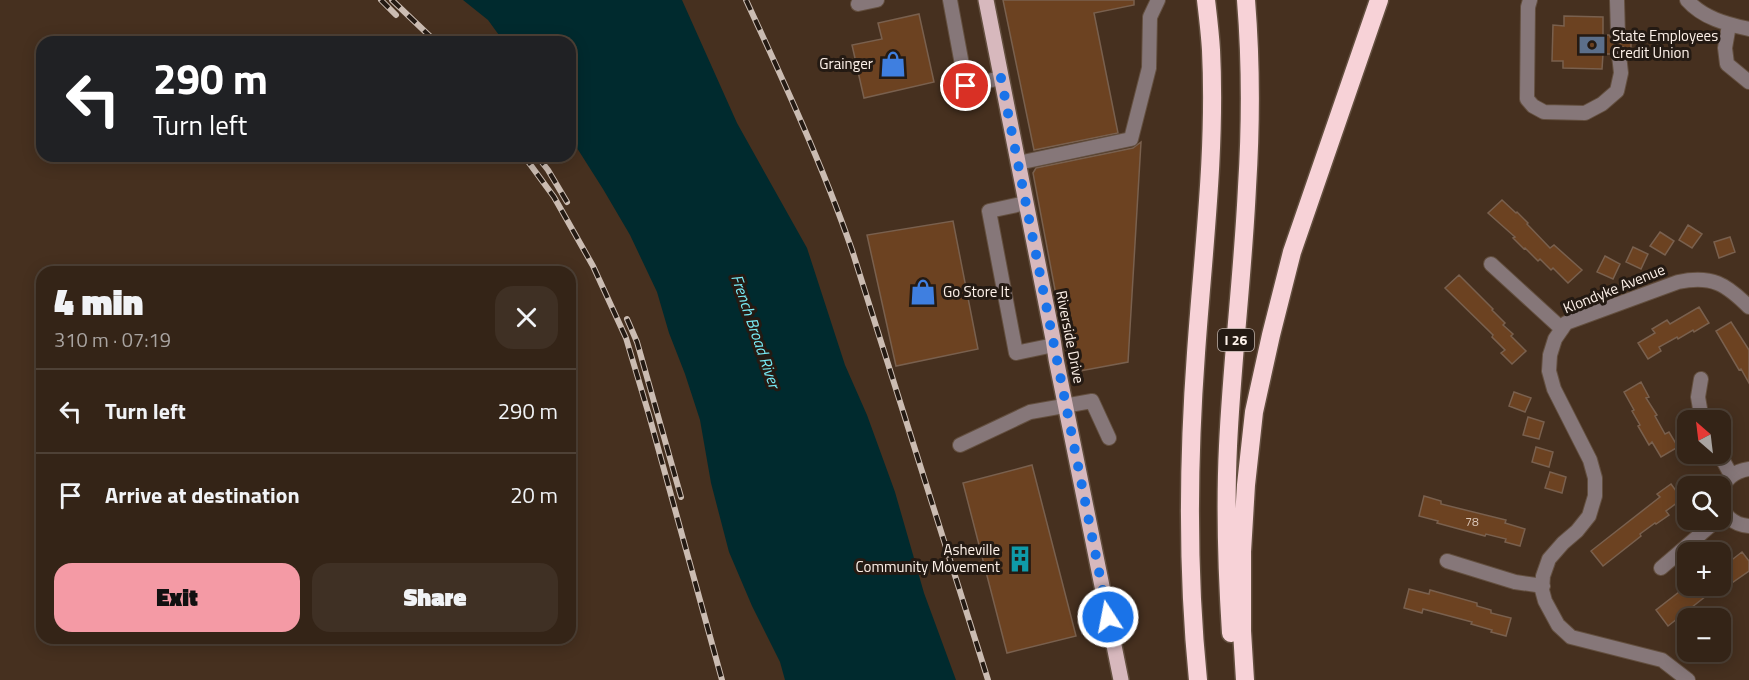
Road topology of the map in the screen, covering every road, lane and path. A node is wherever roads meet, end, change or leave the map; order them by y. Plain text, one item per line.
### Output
1 (877, 0) edge
2 (950, 0) edge
3 (986, 0) edge
4 (1158, 0) edge
5 (1206, 0) edge
6 (1246, 0) edge
7 (1379, 0) edge
8 (1530, 0) edge
9 (1617, 0) edge
10 (1687, 0) edge
11 (858, 4) dead end
12 (1729, 25) junction
13 (1749, 29) edge
14 (1617, 35) dead end
15 (1619, 55) dead end
16 (1001, 78) junction
17 (1749, 82) edge
18 (1018, 164) junction
19 (1026, 203) junction
20 (1491, 264) dead end
21 (1749, 307) edge
22 (1562, 329) junction
23 (1054, 345) junction
24 (1701, 379) dead end
25 (1065, 405) junction
26 (1700, 410) edge
27 (1109, 438) dead end
28 (960, 445) dead end
29 (1725, 464) edge
30 (1749, 469) edge
31 (1731, 475) joint
32 (1731, 519) edge
33 (1749, 526) edge
34 (1705, 530) edge
35 (1447, 561) dead end
36 (1661, 568) dead end
37 (1542, 586) junction
38 (1120, 680) edge
39 (1198, 680) edge
40 (1234, 680) edge
41 (1245, 680) edge
42 (1688, 680) edge

1 - 11 street
2 - 16 street
3 - 16 main road, Riverside Drive
4 - 18 street
5 - 39 highway, I 26
6 - 40 highway, I 26
7 - 41 highway
8 - 15 street
9 - 14 street
10 - 12 street
12 - 13 street
12 - 17 street
16 - 18 main road, Riverside Drive
18 - 19 main road, Riverside Drive
19 - 23 main road, Riverside Drive
19 - 23 street
20 - 22 street
21 - 22 street, Klondyke Avenue
22 - 37 street, Klondyke Avenue
23 - 25 main road, Riverside Drive
24 - 26 street
25 - 27 street
25 - 28 street
25 - 38 main road, Riverside Drive
29 - 31 street
30 - 31 street
32 - 33 street
34 - 36 street
35 - 37 street
37 - 42 street

